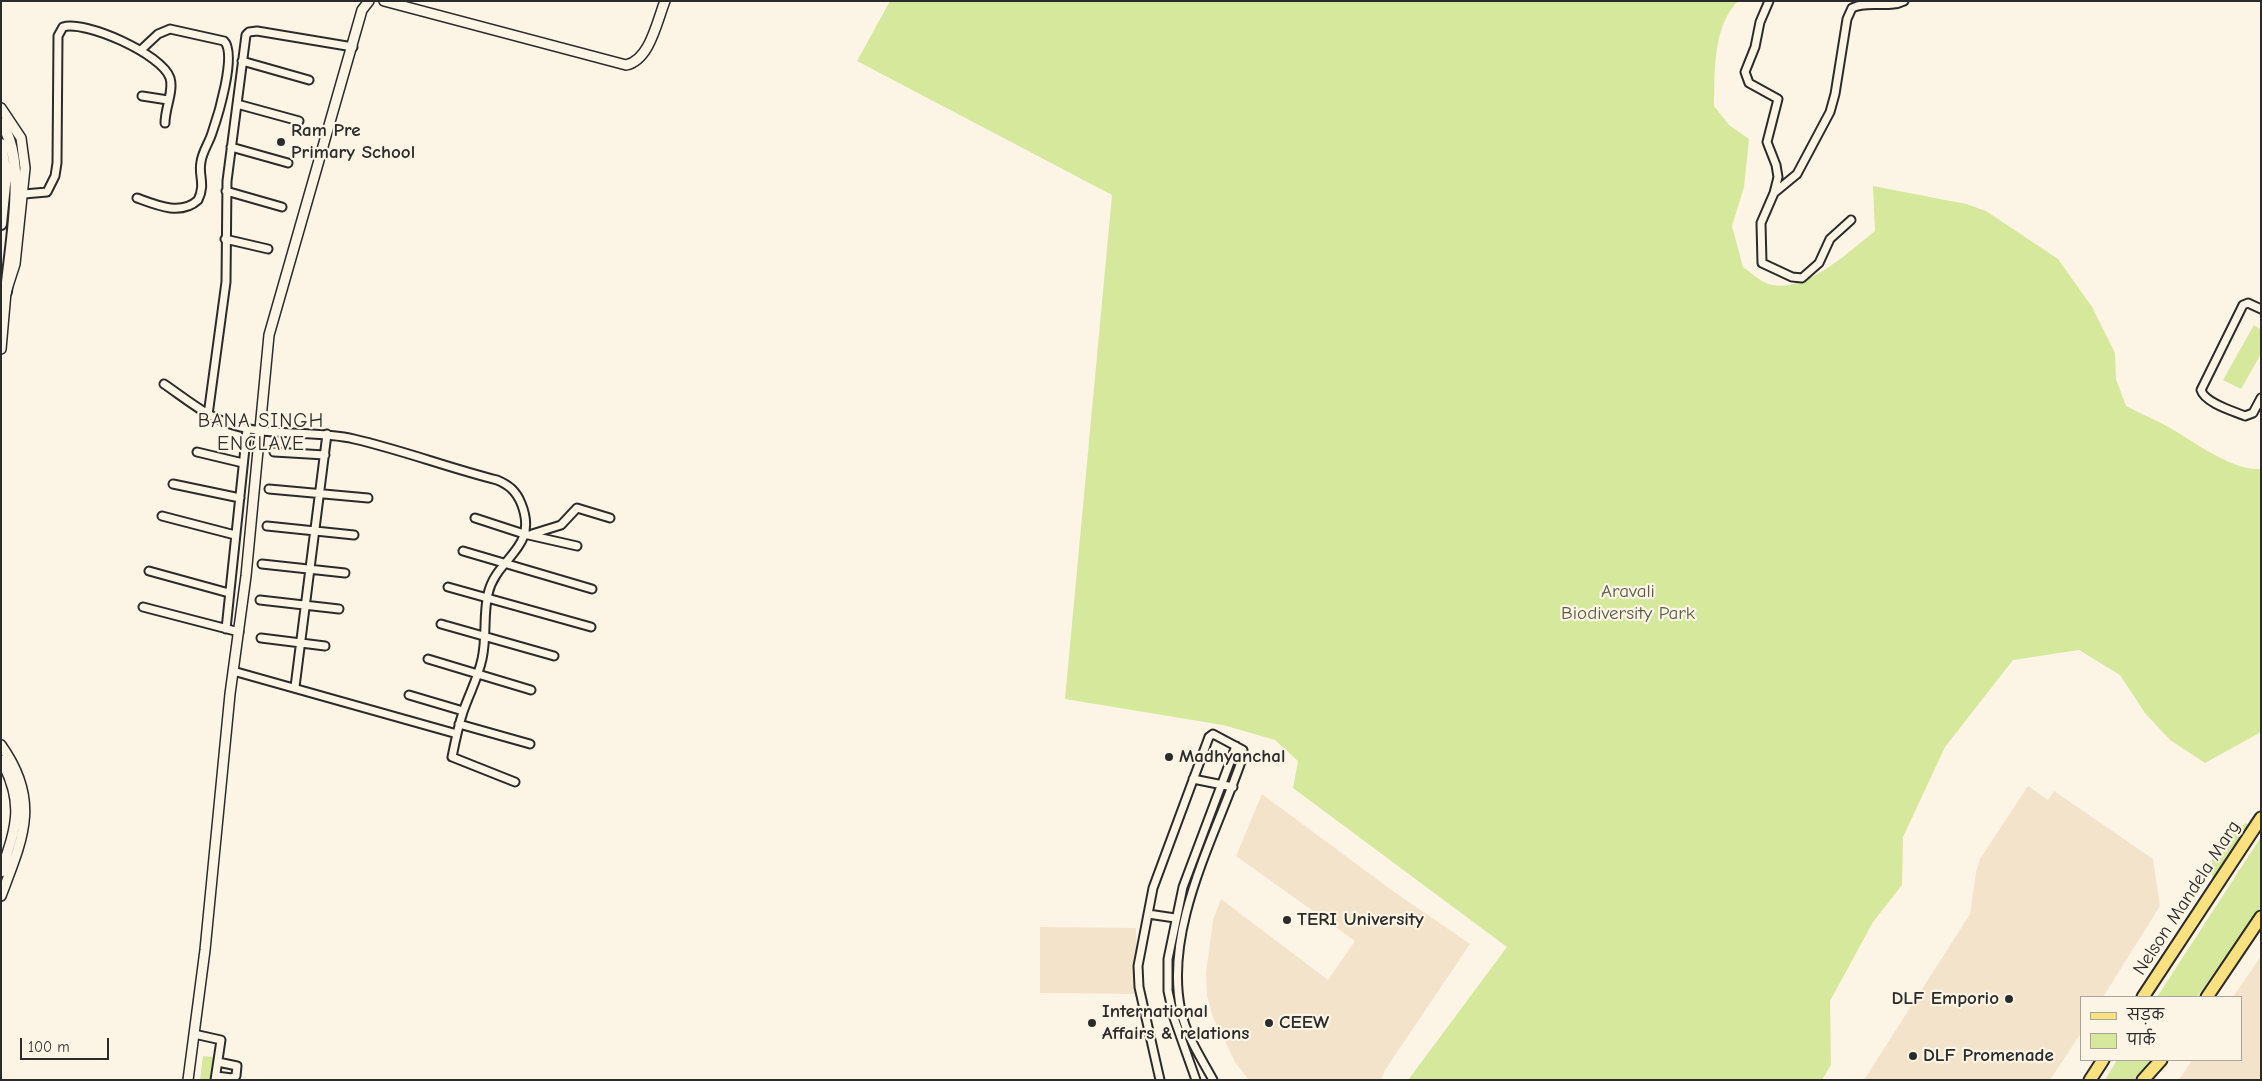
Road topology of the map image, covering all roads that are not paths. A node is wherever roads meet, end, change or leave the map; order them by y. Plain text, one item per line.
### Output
1 (369, 1) edge
2 (384, 1) edge
3 (665, 1) edge
4 (1769, 1) edge
5 (1904, 1) edge
6 (1851, 5) edge
7 (354, 47) junction
8 (142, 49) junction
9 (242, 61) junction
10 (310, 80) dead end
11 (142, 96) dead end
12 (168, 100) junction
13 (237, 104) junction
14 (1, 108) edge
15 (299, 121) dead end
16 (1, 123) edge
17 (165, 123) dead end
18 (1, 144) edge
19 (231, 147) junction
20 (288, 163) dead end
21 (226, 191) junction
22 (1774, 193) junction
23 (24, 194) junction
24 (137, 198) dead end
25 (282, 206) dead end
26 (1851, 220) dead end
27 (1, 224) edge
28 (225, 239) junction
29 (268, 249) dead end
30 (6, 292) junction
31 (2261, 309) edge
32 (1, 349) edge
33 (164, 384) dead end
34 (2261, 398) edge
35 (208, 414) junction
36 (247, 429) junction
37 (261, 431) junction
38 (327, 434) junction
39 (197, 452) dead end
40 (274, 452) dead end
41 (325, 455) junction
42 (243, 463) junction
43 (173, 484) dead end
44 (269, 489) dead end
45 (320, 493) junction
46 (240, 498) junction
47 (368, 498) dead end
48 (162, 516) dead end
49 (476, 518) dead end
50 (610, 518) dead end
51 (267, 526) dead end
52 (316, 530) junction
53 (527, 534) junction
54 (235, 535) junction
55 (354, 535) dead end
56 (577, 546) dead end
57 (463, 551) dead end
58 (262, 564) dead end
59 (506, 564) junction
60 (311, 568) junction
61 (149, 571) dead end
62 (345, 573) dead end
63 (448, 587) dead end
64 (592, 589) dead end
65 (229, 594) junction
66 (487, 597) junction
67 (260, 600) dead end
68 (306, 606) junction
69 (143, 607) dead end
70 (339, 609) dead end
71 (441, 624) dead end
72 (591, 628) dead end
73 (226, 629) junction
74 (239, 632) junction
75 (486, 636) junction
76 (261, 638) dead end
77 (302, 643) junction
78 (325, 646) dead end
79 (554, 656) dead end
80 (428, 659) dead end
81 (233, 671) junction
82 (478, 673) junction
83 (295, 687) junction
84 (531, 690) dead end
85 (409, 695) dead end
86 (463, 711) junction
87 (459, 724) junction
88 (457, 734) junction
89 (530, 744) dead end
90 (1, 745) edge
91 (1236, 746) junction
92 (1, 760) edge
93 (1193, 779) junction
94 (515, 782) dead end
95 (1220, 784) junction
96 (1233, 787) junction
97 (2261, 818) edge
98 (1, 872) edge
99 (1, 896) edge
100 (1148, 914) junction
101 (2261, 917) edge
102 (1175, 918) junction
103 (2144, 996) edge
104 (2209, 996) edge
105 (194, 1034) junction
106 (2102, 1061) edge
107 (2160, 1061) edge
108 (2165, 1061) edge
109 (218, 1062) junction
110 (215, 1078) edge
111 (188, 1080) edge
112 (1160, 1080) edge
113 (1196, 1080) edge
114 (1213, 1080) edge
115 (2090, 1080) edge
116 (2143, 1080) edge
117 (2153, 1080) edge

1 - 7 street
2 - 3 street
4 - 22 street
5 - 6 street
6 - 22 street
7 - 9 street
7 - 37 street
8 - 12 street
8 - 23 street
8 - 24 street
9 - 10 street
9 - 13 street
11 - 12 street
12 - 17 street
13 - 15 street
13 - 19 street
14 - 23 street
16 - 30 main road
18 - 27 main road
19 - 20 street
19 - 21 street
21 - 25 street
21 - 28 street
22 - 26 street
23 - 30 street
28 - 29 street
28 - 35 street
30 - 32 street
31 - 34 street
33 - 35 street
35 - 36 street
36 - 37 street
36 - 42 street
37 - 38 street
37 - 74 street
38 - 41 street
38 - 53 street
39 - 42 street
40 - 41 street
41 - 45 street
42 - 46 street
43 - 46 street
44 - 45 street
45 - 47 street
45 - 52 street
46 - 54 street
48 - 54 street
49 - 53 street
50 - 53 street
51 - 52 street
52 - 55 street
52 - 60 street
53 - 56 street
53 - 59 street
54 - 65 street
57 - 59 street
58 - 60 street
59 - 64 street
59 - 66 street
60 - 62 street
60 - 68 street
61 - 65 street
63 - 66 street
65 - 73 street
66 - 72 street
66 - 75 street
67 - 68 street
68 - 70 street
68 - 77 street
69 - 73 street
71 - 75 street
73 - 74 street
74 - 81 street
75 - 79 street
75 - 82 street
76 - 77 street
77 - 78 street
77 - 83 street
80 - 82 street
81 - 83 street
81 - 105 street
82 - 84 street
82 - 86 street
83 - 88 street
85 - 86 street
86 - 87 street
87 - 88 street
87 - 89 street
88 - 94 street
90 - 99 street
91 - 93 street
91 - 95 street
91 - 96 street
92 - 98 street
93 - 95 street
93 - 100 street
95 - 96 street
95 - 102 street
96 - 114 street
97 - 103 main road, Nelson Mandela Marg
100 - 102 street
100 - 112 street
101 - 104 main road
102 - 113 street
105 - 109 street
105 - 111 street
106 - 115 main road
107 - 116 main road
108 - 117 main road
109 - 110 street
109 - 110 street

